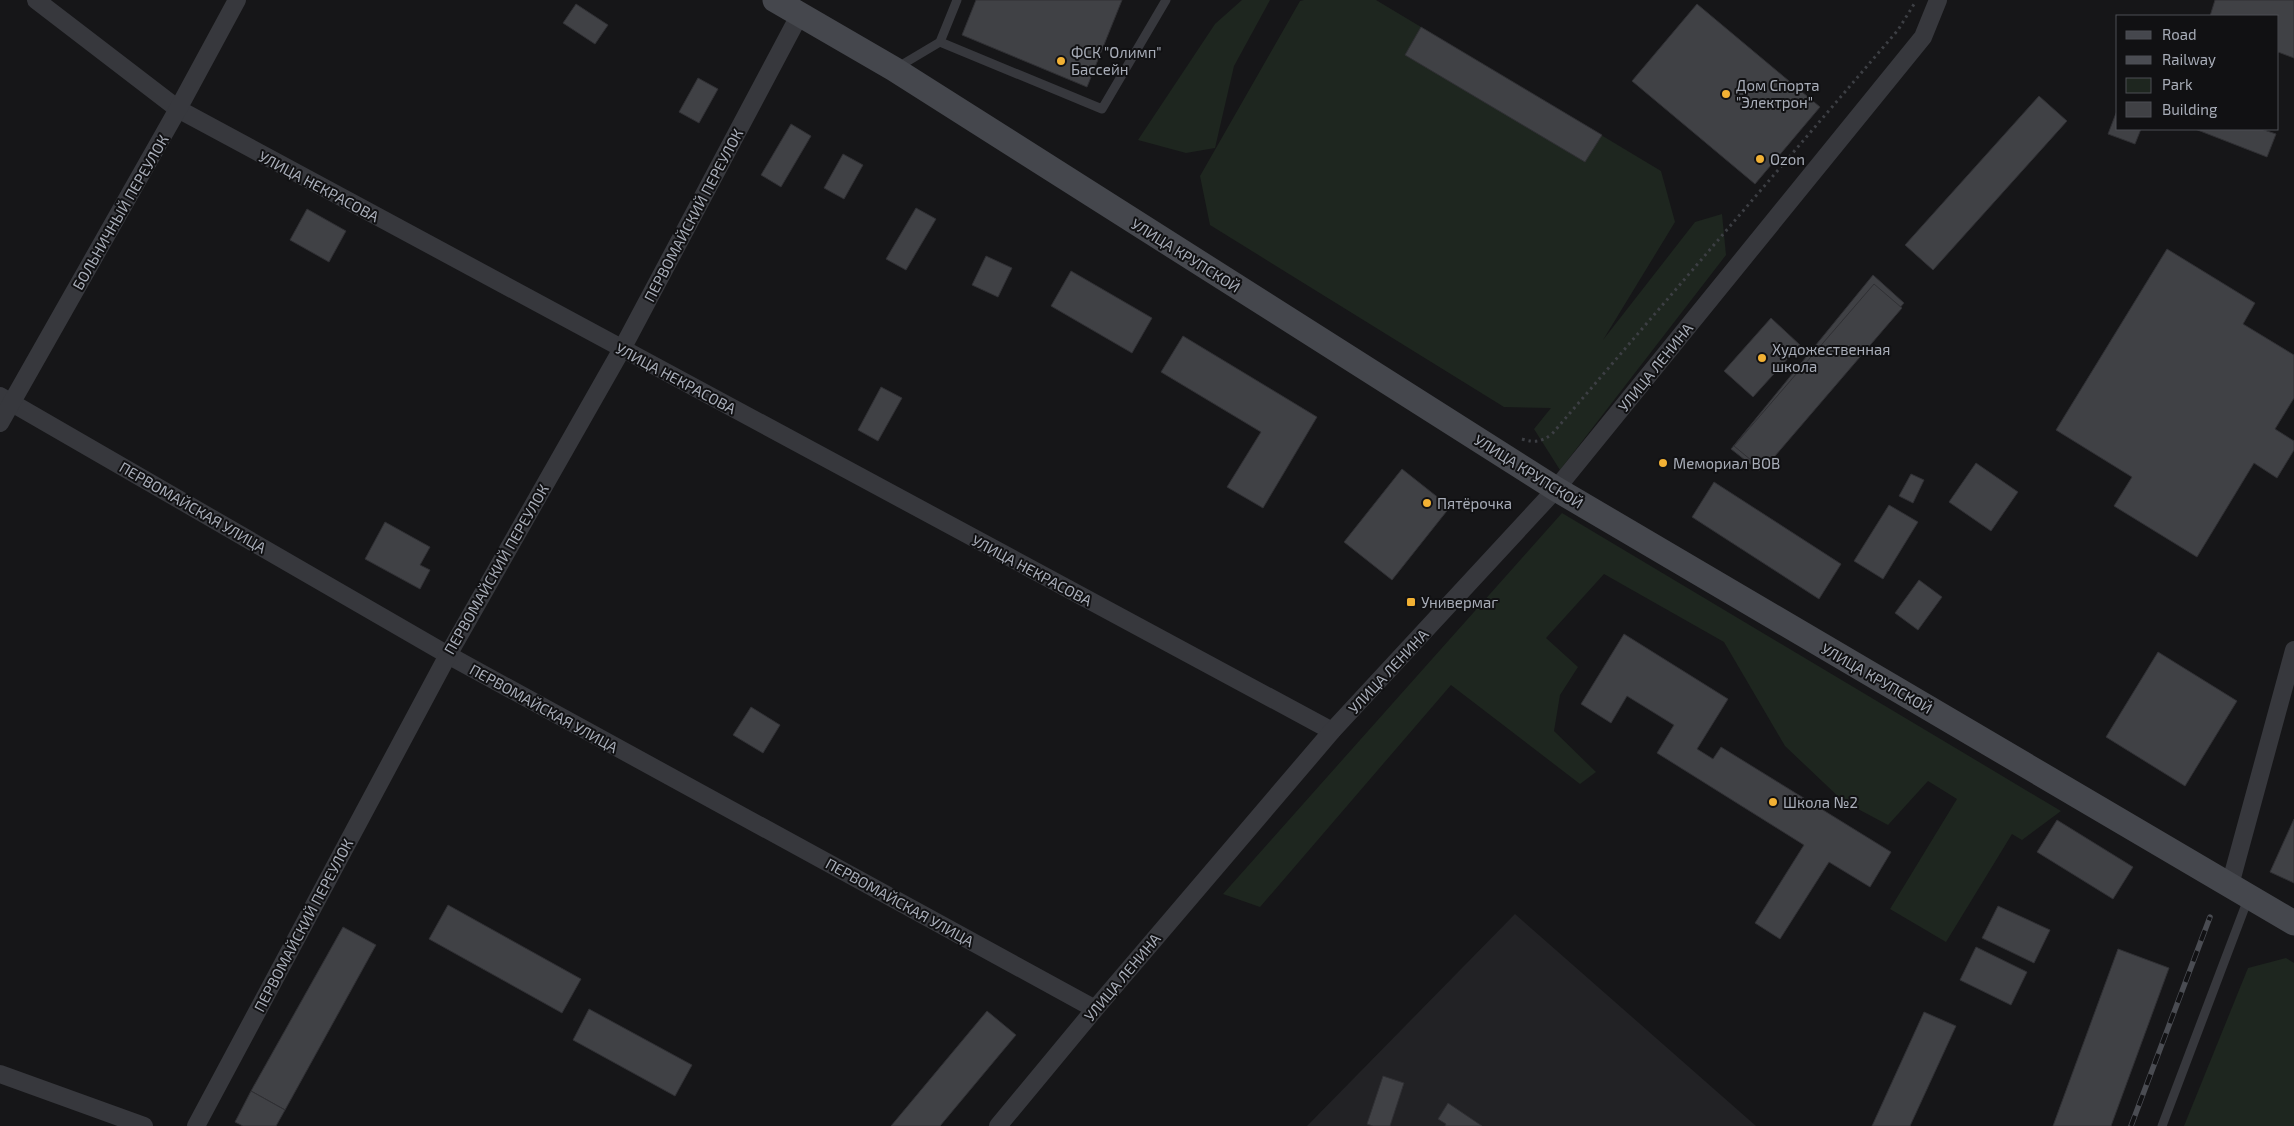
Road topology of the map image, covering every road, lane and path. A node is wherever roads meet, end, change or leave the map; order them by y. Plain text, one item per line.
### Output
1 (36, 0) edge
2 (237, 0) edge
3 (775, 0) edge
4 (957, 0) edge
5 (1166, 0) edge
6 (1916, 0) edge
7 (1938, 0) edge
8 (800, 14) junction
9 (940, 42) junction
10 (894, 69) junction
11 (178, 110) junction
12 (622, 349) junction
13 (6, 399) edge
14 (0, 423) edge
15 (1518, 438) dead end
16 (1556, 489) junction
17 (448, 655) junction
18 (2293, 659) edge
19 (1332, 731) junction
20 (2240, 890) junction
21 (2294, 923) edge
22 (1094, 1009) junction
23 (0, 1074) edge
24 (144, 1126) edge
25 (196, 1126) edge
26 (998, 1126) edge
27 (2162, 1126) edge

1 - 11 street, УЛИЦА НЕКРАСОВА
2 - 11 street, БОЛЬНИЧНЫЙ ПЕРЕУЛОК
3 - 8 street, УЛИЦА КРУПСКОЙ
4 - 9 lane
5 - 9 lane
6 - 15 path
7 - 16 street, УЛИЦА ЛЕНИНА
8 - 10 street, УЛИЦА КРУПСКОЙ
8 - 12 street, ПЕРВОМАЙСКИЙ ПЕРЕУЛОК
9 - 10 lane
10 - 16 street, УЛИЦА КРУПСКОЙ
11 - 12 street, УЛИЦА НЕКРАСОВА
11 - 13 street, БОЛЬНИЧНЫЙ ПЕРЕУЛОК
12 - 17 street, ПЕРВОМАЙСКИЙ ПЕРЕУЛОК
12 - 19 street, УЛИЦА НЕКРАСОВА
13 - 14 street, БОЛЬНИЧНЫЙ ПЕРЕУЛОК
13 - 17 street, ПЕРВОМАЙСКАЯ УЛИЦА
16 - 19 street, УЛИЦА ЛЕНИНА
16 - 20 street, УЛИЦА КРУПСКОЙ
17 - 22 street, ПЕРВОМАЙСКАЯ УЛИЦА
17 - 25 street, ПЕРВОМАЙСКИЙ ПЕРЕУЛОК
18 - 20 street
19 - 22 street, УЛИЦА ЛЕНИНА
20 - 21 street, УЛИЦА КРУПСКОЙ
20 - 27 lane
22 - 26 street, УЛИЦА ЛЕНИНА
23 - 24 street

